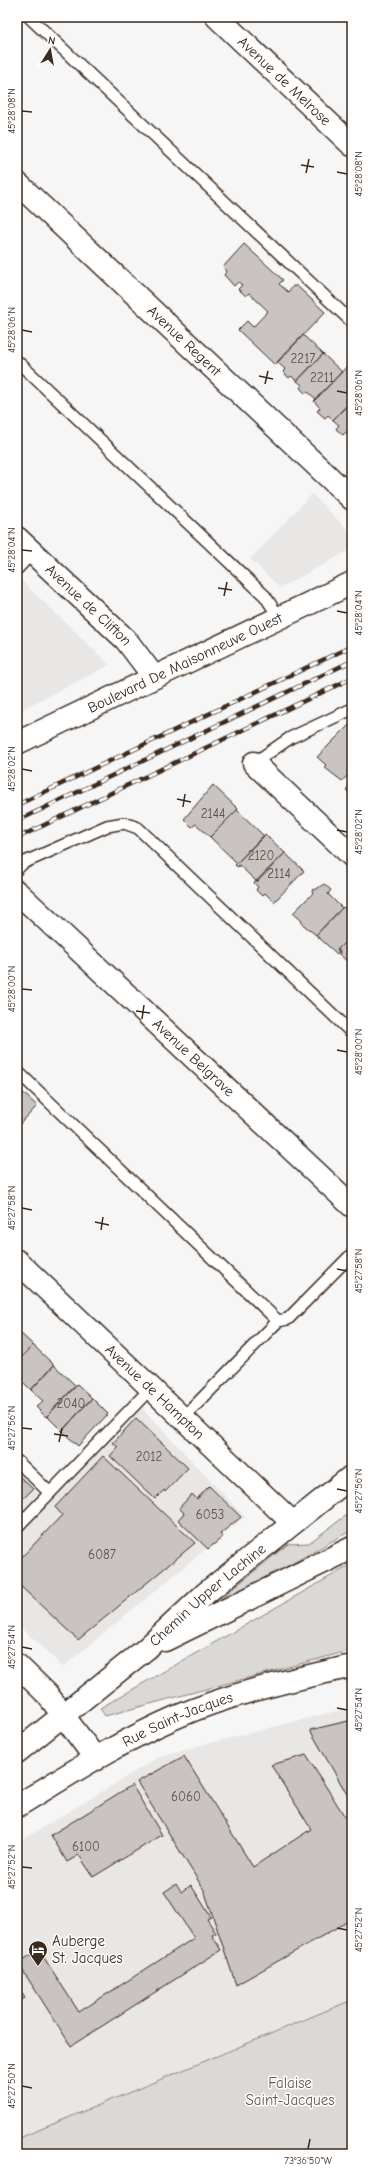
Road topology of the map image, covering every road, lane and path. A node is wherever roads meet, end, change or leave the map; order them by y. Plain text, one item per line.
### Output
1 (30, 17) edge
2 (217, 17) edge
3 (352, 145) edge
4 (17, 183) edge
5 (352, 322) edge
6 (17, 362) edge
7 (352, 499) edge
8 (17, 538) edge
9 (33, 552) junction
10 (17, 569) edge
11 (352, 583) edge
12 (280, 619) junction
13 (154, 677) junction
14 (352, 709) edge
15 (17, 743) edge
16 (254, 763) joint
17 (352, 856) edge
18 (17, 869) edge
19 (17, 892) edge
20 (352, 1033) edge
21 (17, 1071) edge
22 (352, 1206) edge
23 (352, 1254) edge
24 (17, 1261) edge
25 (278, 1321) junction
26 (151, 1388) junction
27 (184, 1418) junction
28 (17, 1461) edge
29 (352, 1476) edge
30 (50, 1493) junction
31 (293, 1523) junction
32 (17, 1527) edge
33 (352, 1548) edge
34 (146, 1649) junction
35 (17, 1665) edge
36 (352, 1666) edge
37 (65, 1715) junction
38 (17, 1752) edge
39 (96, 1759) junction
40 (17, 1806) edge

1 - 5 lane
2 - 3 street, Avenue de Melrose
4 - 7 street, Avenue Regent
6 - 12 lane
8 - 9 street, Avenue de Clifton
9 - 10 lane
9 - 13 street, Avenue de Clifton
11 - 12 street, Boulevard De Maisonneuve Ouest
12 - 13 street, Boulevard De Maisonneuve Ouest
13 - 15 street, Boulevard De Maisonneuve Ouest
14 - 16 lane
16 - 17 street
18 - 20 lane
19 - 22 street, Avenue Belgrave
21 - 25 lane
23 - 25 lane
24 - 26 street, Avenue de Hampton
25 - 27 lane
26 - 27 street, Avenue de Hampton
26 - 30 lane
27 - 31 street, Avenue de Hampton
28 - 30 lane
29 - 31 street, Chemin Upper Lachine
30 - 32 lane
31 - 34 street, Chemin Upper Lachine
33 - 34 street
34 - 37 street, Chemin Upper Lachine
35 - 37 street
36 - 39 street, Rue Saint-Jacques
37 - 38 street
37 - 39 street
39 - 40 street, Rue Saint-Jacques

